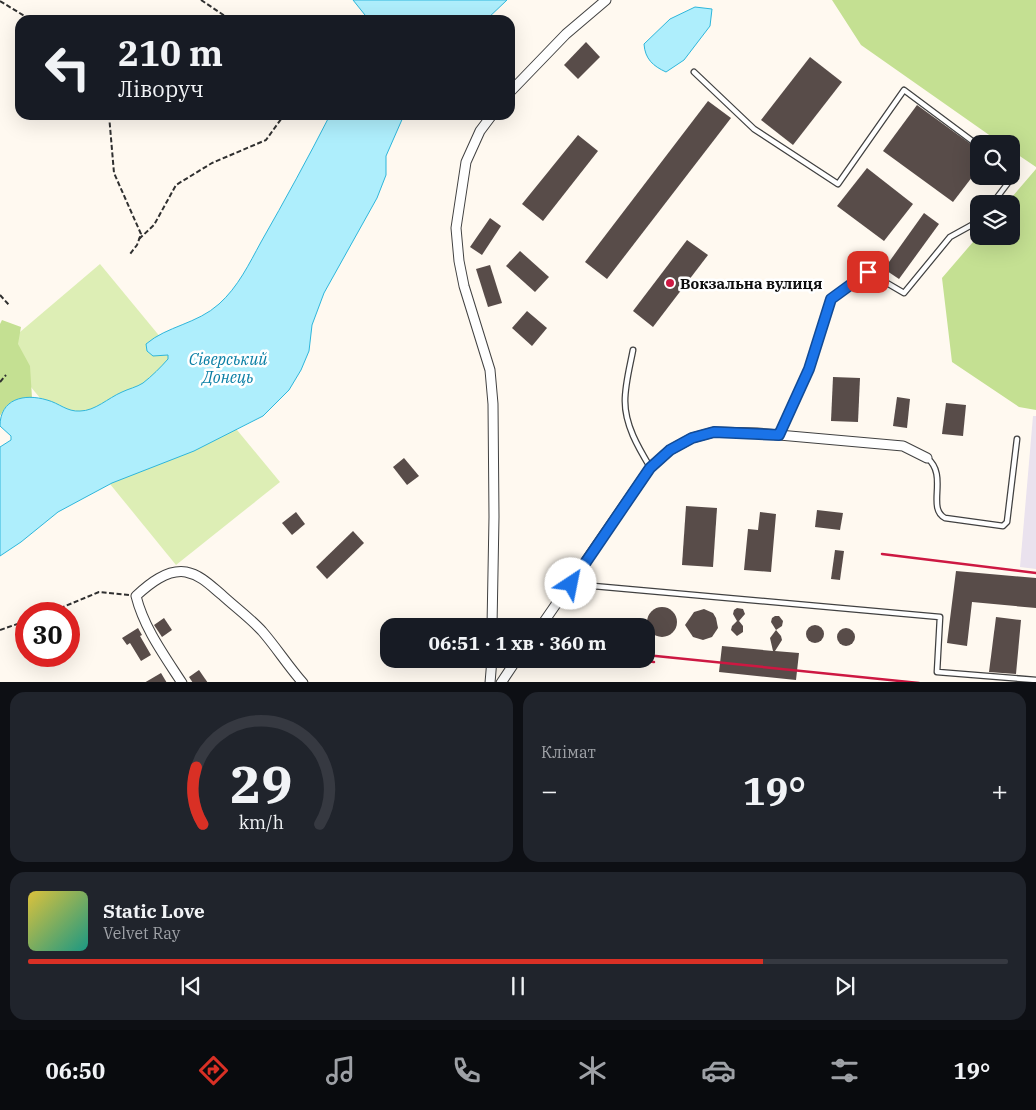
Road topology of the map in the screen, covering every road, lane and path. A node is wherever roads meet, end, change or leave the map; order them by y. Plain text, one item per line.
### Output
1 (201, 0) edge
2 (606, 0) edge
3 (0, 1) edge
4 (23, 15) edge
5 (224, 15) edge
6 (694, 72) dead end
7 (515, 87) edge
8 (109, 120) edge
9 (280, 120) edge
10 (488, 120) edge
11 (970, 139) edge
12 (970, 226) edge
13 (139, 239) junction
14 (130, 254) dead end
15 (0, 295) edge
16 (9, 305) dead end
17 (633, 350) dead end
18 (6, 375) dead end
19 (0, 382) edge
20 (779, 435) junction
21 (1017, 439) dead end
22 (927, 458) joint
23 (650, 468) junction
24 (571, 584) junction
25 (136, 596) junction
26 (75, 602) edge
27 (492, 618) edge
28 (546, 618) edge
29 (15, 625) edge
30 (0, 630) edge
31 (491, 668) edge
32 (510, 668) edge
33 (1036, 680) edge
34 (182, 682) edge
35 (303, 682) edge
36 (490, 682) edge
37 (500, 682) edge

1 - 5 path
2 - 7 street
3 - 4 path
6 - 11 lane
8 - 13 path
9 - 13 path
10 - 27 street
12 - 20 lane
13 - 14 path
15 - 16 path
17 - 23 lane
18 - 19 path
20 - 22 street
20 - 23 street
21 - 22 lane
23 - 24 street
24 - 28 street
24 - 33 lane
25 - 26 path
25 - 34 street
25 - 35 street
29 - 30 path
31 - 36 street
32 - 37 street

